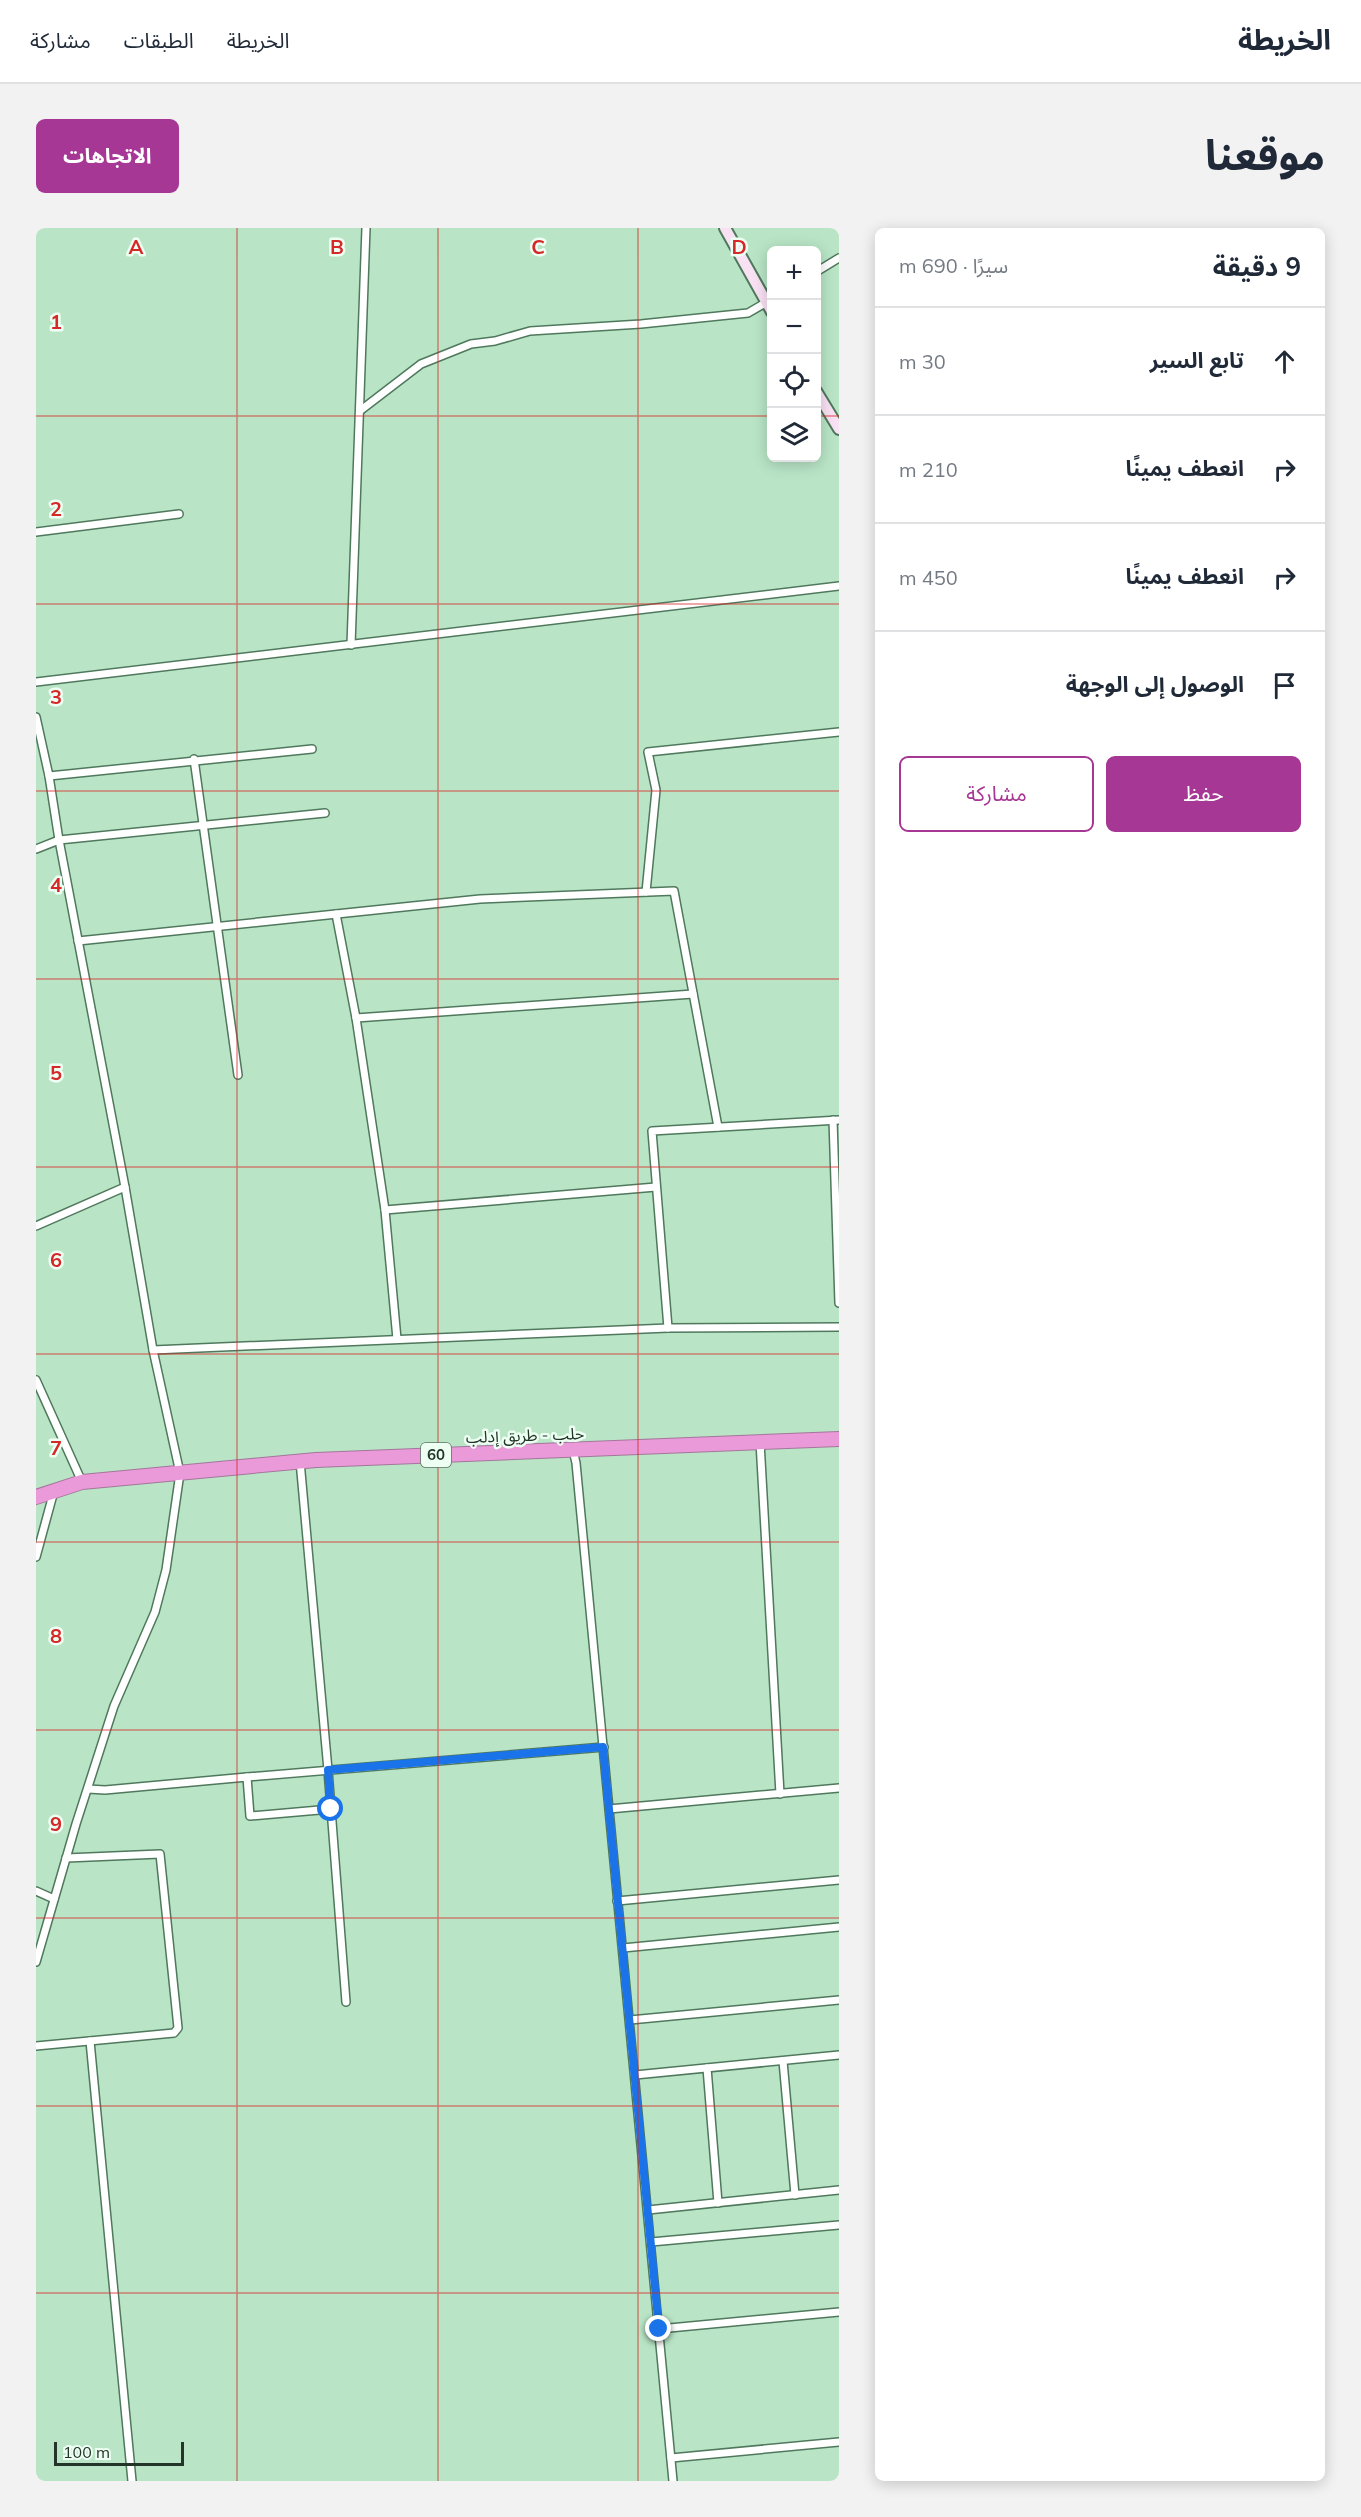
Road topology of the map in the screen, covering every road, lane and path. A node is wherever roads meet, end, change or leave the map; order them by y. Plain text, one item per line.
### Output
1 (366, 228) edge
2 (725, 228) edge
3 (839, 258) edge
4 (821, 269) edge
5 (768, 300) edge
6 (767, 305) edge
7 (821, 399) edge
8 (361, 410) junction
9 (839, 429) edge
10 (178, 514) dead end
11 (36, 532) edge
12 (839, 586) edge
13 (351, 645) junction
14 (36, 682) edge
15 (36, 717) edge
16 (839, 732) edge
17 (312, 749) dead end
18 (194, 759) junction
19 (49, 776) junction
20 (325, 813) dead end
21 (205, 827) junction
22 (58, 840) junction
23 (36, 849) edge
24 (646, 892) junction
25 (336, 914) junction
26 (218, 926) junction
27 (78, 941) junction
28 (693, 994) junction
29 (356, 1018) junction
30 (238, 1075) dead end
31 (836, 1120) edge
32 (718, 1127) junction
33 (125, 1187) junction
34 (656, 1187) junction
35 (385, 1210) junction
36 (837, 1216) edge
37 (36, 1226) edge
38 (839, 1289) edge
39 (839, 1303) edge
40 (839, 1327) edge
41 (668, 1328) junction
42 (397, 1339) junction
43 (153, 1350) junction
44 (36, 1380) edge
45 (839, 1439) edge
46 (760, 1443) junction
47 (573, 1450) junction
48 (300, 1461) junction
49 (180, 1473) junction
50 (82, 1482) junction
51 (54, 1491) junction
52 (36, 1497) edge
53 (36, 1557) edge
54 (603, 1747) junction
55 (328, 1770) junction
56 (247, 1777) junction
57 (839, 1788) edge
58 (87, 1789) junction
59 (780, 1794) junction
60 (331, 1809) junction
61 (609, 1809) junction
62 (66, 1858) junction
63 (839, 1880) edge
64 (36, 1891) edge
65 (54, 1899) junction
66 (617, 1901) junction
67 (839, 1927) edge
68 (623, 1948) junction
69 (36, 1962) edge
70 (839, 2000) edge
71 (346, 2002) dead end
72 (630, 2020) junction
73 (90, 2041) junction
74 (36, 2046) edge
75 (839, 2055) edge
76 (783, 2061) junction
77 (707, 2068) junction
78 (635, 2075) junction
79 (839, 2190) edge
80 (795, 2195) junction
81 (718, 2203) junction
82 (648, 2210) junction
83 (839, 2225) edge
84 (651, 2242) junction
85 (839, 2312) edge
86 (659, 2329) junction
87 (839, 2442) edge
88 (671, 2458) junction
89 (132, 2481) edge
90 (674, 2481) edge

1 - 8 street
2 - 5 street
3 - 4 street
6 - 8 street
7 - 9 street
8 - 13 street
10 - 11 street
12 - 13 street
13 - 14 street
15 - 19 street
16 - 24 street
17 - 18 street
18 - 19 street
18 - 21 street
19 - 22 street
20 - 21 street
21 - 22 street
21 - 26 street
22 - 23 street
22 - 27 street
24 - 25 street
24 - 28 street
25 - 26 street
25 - 29 street
26 - 27 street
26 - 30 street
27 - 33 street
28 - 29 street
28 - 32 street
29 - 35 street
31 - 32 street
31 - 36 street
32 - 34 street
33 - 37 street
33 - 43 street
34 - 35 street
34 - 41 street
35 - 42 street
36 - 38 street
38 - 39 street
40 - 41 street
41 - 42 street
42 - 43 street
43 - 49 street
44 - 50 street
45 - 46 highway, حلب - طريق إدلب / 60
46 - 47 highway, حلب - طريق إدلب / 60
46 - 59 street
47 - 48 highway, حلب - طريق إدلب / 60
47 - 54 street
48 - 49 highway, حلب - طريق إدلب / 60
48 - 55 street
49 - 50 highway, حلب - طريق إدلب / 60
49 - 58 street
50 - 51 highway, حلب - طريق إدلب / 60
51 - 52 highway, حلب - طريق إدلب / 60
51 - 53 street
54 - 55 street
54 - 61 street
55 - 56 street
55 - 60 street
56 - 58 street
56 - 60 street
57 - 59 street
58 - 62 street
59 - 61 street
60 - 71 street
61 - 66 street
62 - 65 street
62 - 73 street
63 - 66 street
64 - 65 street
65 - 69 street
66 - 68 street
67 - 68 street
68 - 72 street
70 - 72 street
72 - 78 street
73 - 74 street
73 - 89 street
75 - 76 street
76 - 77 street
76 - 80 street
77 - 78 street
77 - 81 street
78 - 82 street
79 - 80 street
80 - 81 street
81 - 82 street
82 - 84 street
83 - 84 street
84 - 86 street
85 - 86 street
86 - 88 street
87 - 88 street
88 - 90 street

